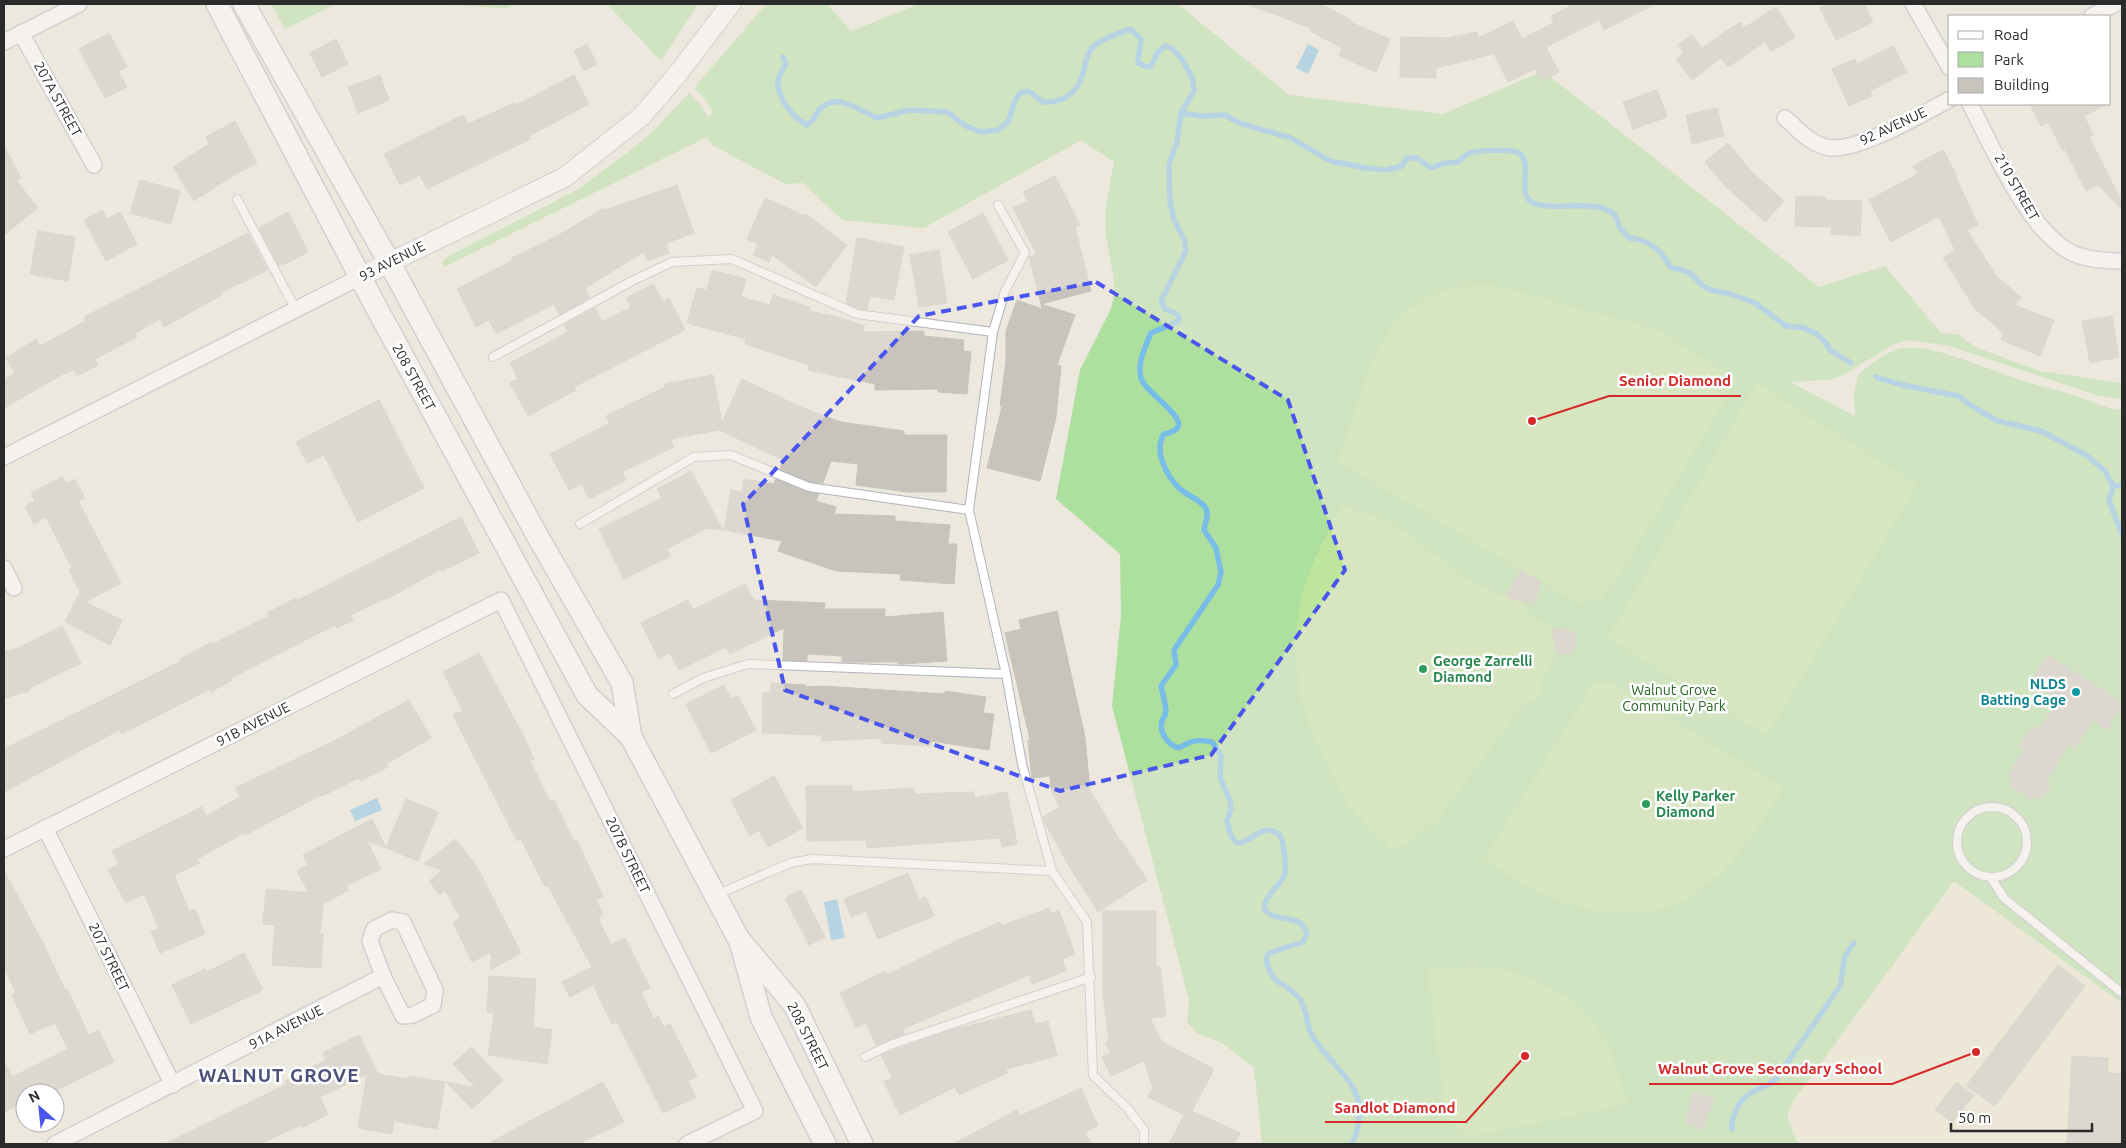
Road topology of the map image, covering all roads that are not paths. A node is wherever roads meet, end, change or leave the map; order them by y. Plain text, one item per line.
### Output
1 (80, 4) edge
2 (217, 4) edge
3 (244, 4) edge
4 (731, 4) edge
5 (1913, 4) edge
6 (2115, 4) edge
7 (2094, 15) edge
8 (21, 33) junction
9 (4, 42) edge
10 (1948, 65) edge
11 (1948, 100) edge
12 (1971, 105) edge
13 (1785, 118) dead end
14 (94, 165) dead end
15 (237, 199) dead end
16 (998, 206) dead end
17 (2122, 261) edge
18 (389, 262) junction
19 (360, 277) junction
20 (296, 310) junction
21 (993, 332) junction
22 (492, 357) dead end
23 (4, 457) edge
24 (969, 510) junction
25 (580, 524) dead end
26 (4, 568) edge
27 (14, 588) dead end
28 (501, 600) joint
29 (1006, 674) junction
30 (673, 694) dead end
31 (631, 737) junction
32 (45, 828) junction
33 (4, 849) edge
34 (1052, 871) junction
35 (1991, 878) junction
36 (716, 896) junction
37 (738, 938) junction
38 (383, 976) junction
39 (1091, 977) junction
40 (2122, 994) edge
41 (865, 1057) dead end
42 (173, 1085) junction
43 (55, 1144) edge
44 (688, 1144) edge
45 (825, 1144) edge
46 (862, 1144) edge
47 (1144, 1144) edge

1 - 8 street
2 - 19 main road, 208 STREET
3 - 18 main road, 208 STREET
4 - 18 street, 93 AVENUE
5 - 10 street
6 - 7 street
8 - 9 street
8 - 14 street, 207A STREET
11 - 13 street, 92 AVENUE
12 - 17 street, 210 STREET
15 - 20 lane
16 - 21 lane
18 - 19 street, 93 AVENUE
18 - 31 main road, 208 STREET
19 - 20 street, 93 AVENUE
19 - 31 main road, 208 STREET
20 - 23 street, 93 AVENUE
21 - 22 lane
21 - 24 lane
24 - 25 lane
24 - 29 lane
26 - 27 street
28 - 32 street, 91B AVENUE
28 - 44 street, 207B STREET
29 - 30 lane
29 - 34 lane
31 - 36 main road, 208 STREET
32 - 33 street, 91B AVENUE
32 - 42 street, 207 STREET
34 - 36 lane
34 - 39 lane
35 - 35 lane
35 - 40 lane
36 - 37 main road, 208 STREET
37 - 45 main road, 208 STREET
37 - 46 main road, 208 STREET
38 - 38 street
38 - 42 street, 91A AVENUE
39 - 41 lane
39 - 47 lane
42 - 43 street, 91A AVENUE

